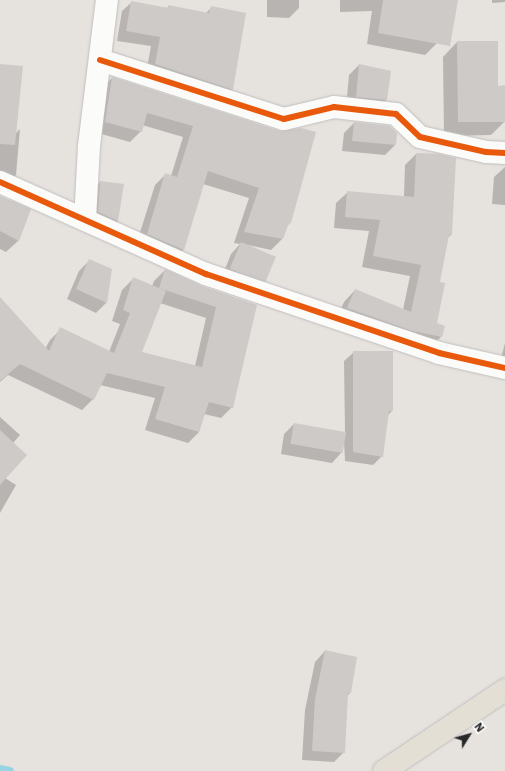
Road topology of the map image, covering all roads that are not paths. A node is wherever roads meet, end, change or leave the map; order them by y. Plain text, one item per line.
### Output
1 (107, 0) edge
2 (100, 60) junction
3 (505, 153) edge
4 (0, 182) edge
5 (85, 220) junction
6 (505, 368) edge
7 (505, 690) edge
8 (384, 771) edge

1 - 2 street
2 - 3 street
2 - 5 street
4 - 5 street
5 - 6 street
7 - 8 main road

